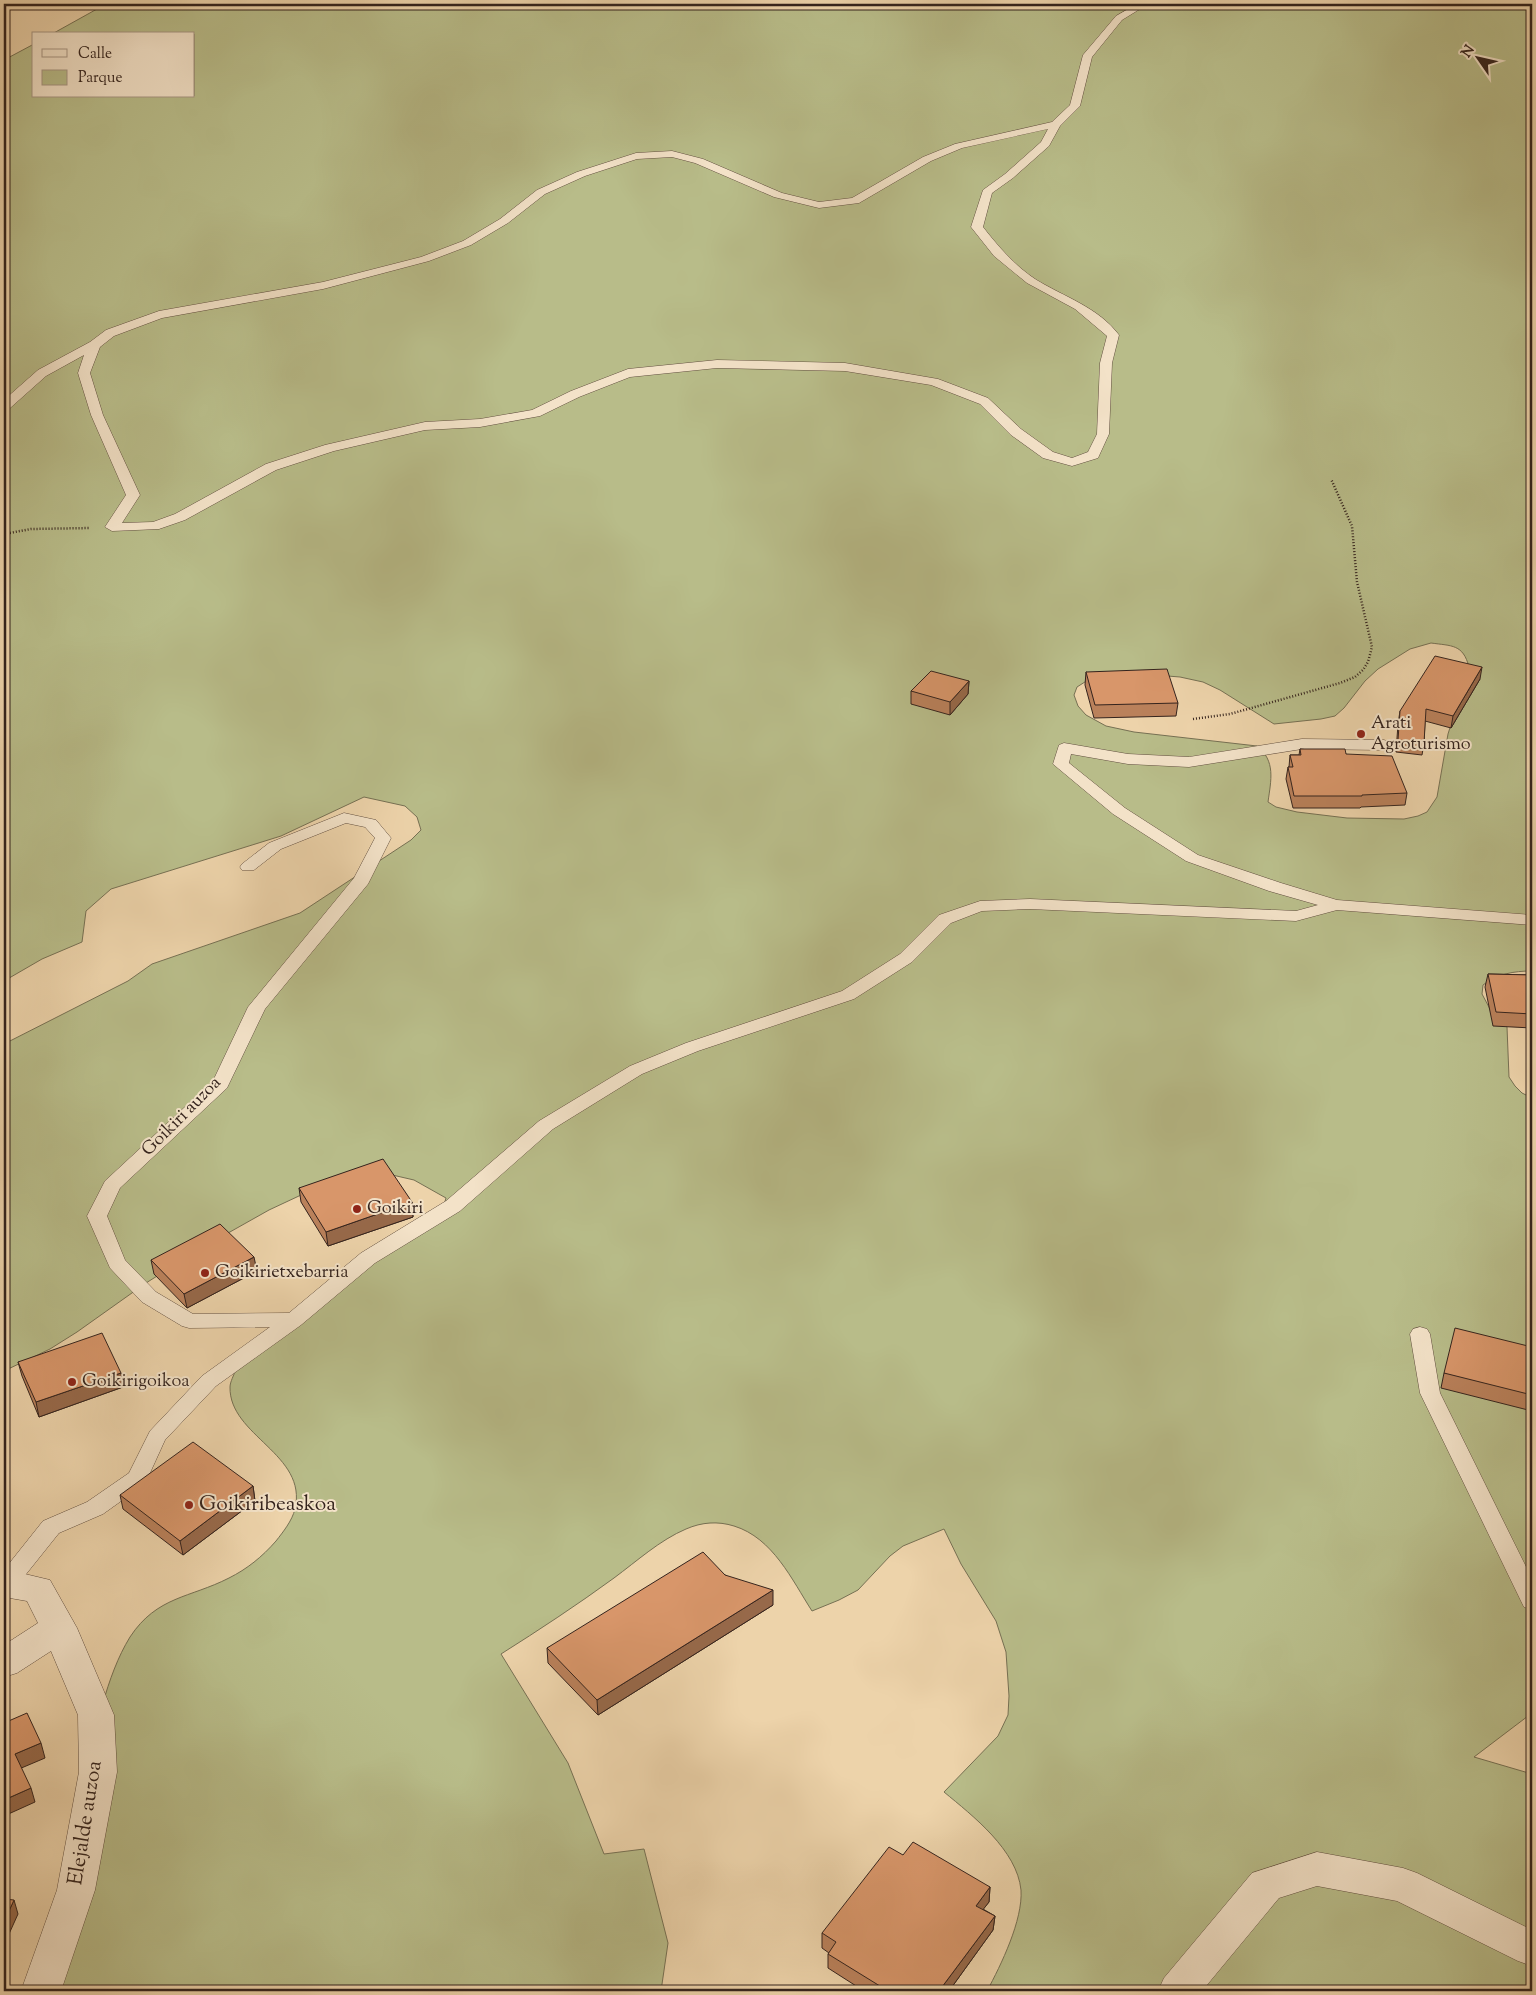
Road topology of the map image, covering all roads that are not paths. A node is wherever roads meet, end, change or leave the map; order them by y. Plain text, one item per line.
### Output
1 (1143, 4) edge
2 (1056, 124) junction
3 (94, 345) junction
4 (4, 406) edge
5 (1384, 745) dead end
6 (248, 867) dead end
7 (1337, 905) junction
8 (1532, 920) edge
9 (294, 1320) junction
10 (1420, 1334) dead end
11 (5, 1583) edge
12 (1532, 1601) edge
13 (59, 1628) junction
14 (4, 1663) edge
15 (1532, 1949) edge
16 (41, 1991) edge
17 (1179, 1991) edge

1 - 2 lane
2 - 3 lane
2 - 3 lane
3 - 4 lane
5 - 7 lane
6 - 9 lane, Goikiri auzoa
7 - 8 lane
7 - 9 lane
9 - 11 lane
10 - 12 lane
11 - 13 street, Elejalde auzoa
13 - 14 street
13 - 16 street, Elejalde auzoa
15 - 17 street

